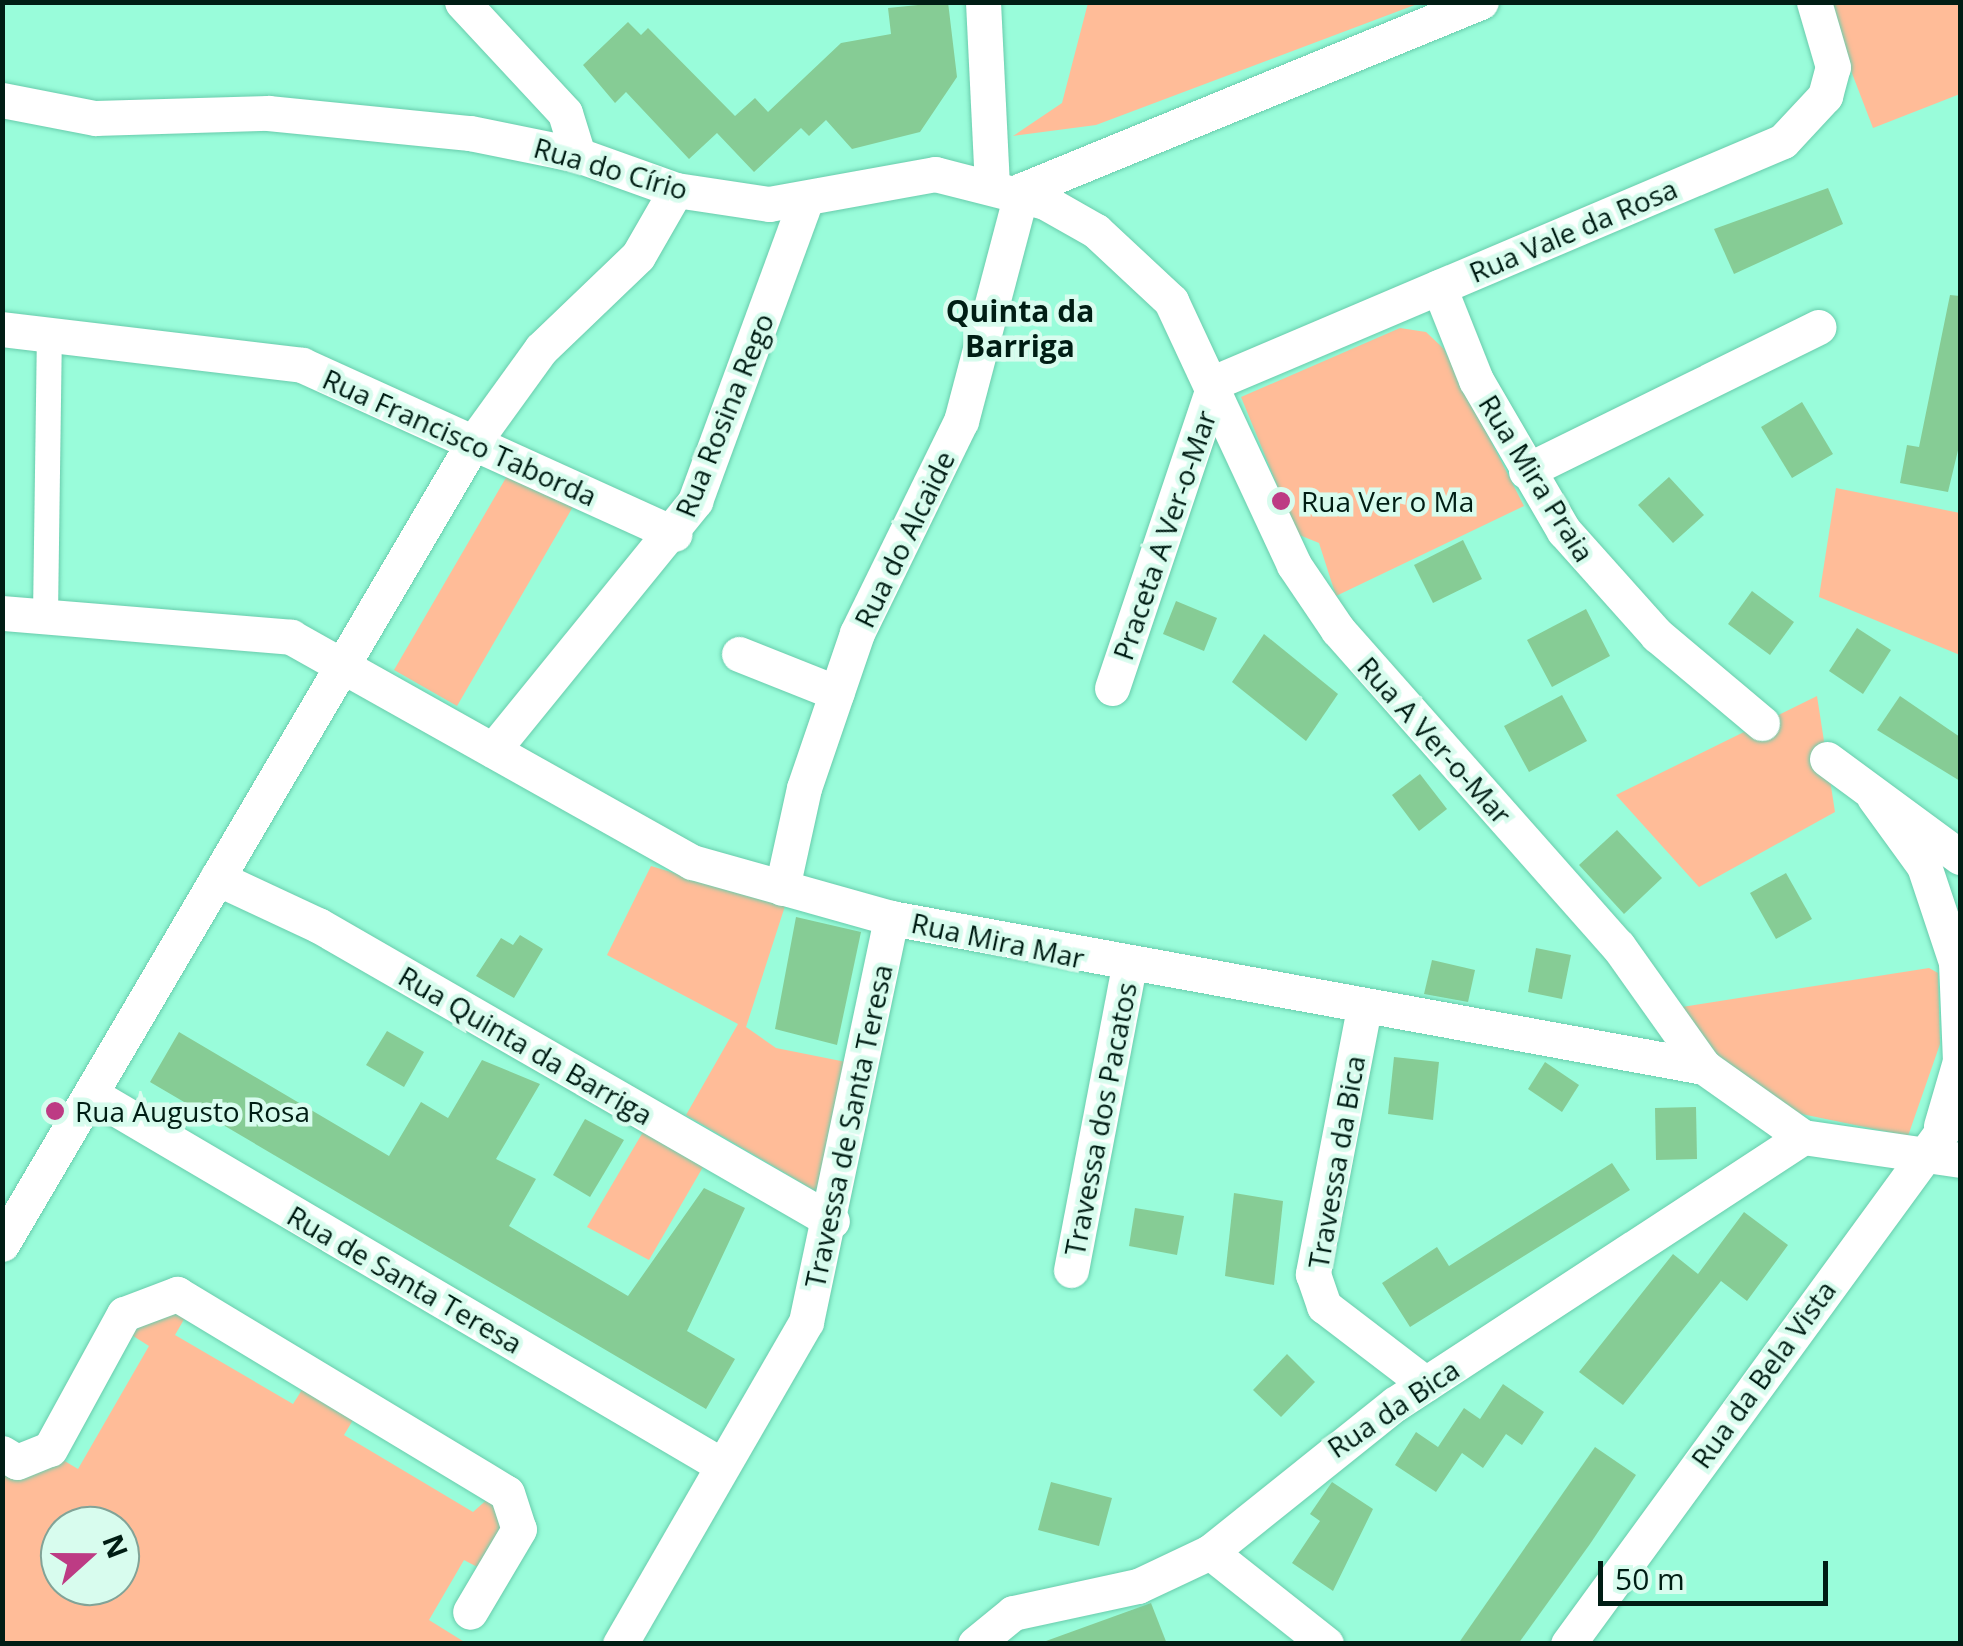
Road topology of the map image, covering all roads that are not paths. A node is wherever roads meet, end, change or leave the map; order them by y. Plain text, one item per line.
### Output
1 (462, 2) edge
2 (982, 2) edge
3 (1482, 2) edge
4 (1814, 2) edge
5 (2, 100) edge
6 (578, 155) junction
7 (1007, 187) junction
8 (676, 190) junction
9 (806, 200) junction
10 (1438, 287) junction
11 (1819, 328) dead end
12 (2, 329) edge
13 (49, 333) junction
14 (1215, 382) junction
15 (473, 443) junction
16 (1526, 471) junction
17 (674, 534) junction
18 (2, 613) edge
19 (45, 616) junction
20 (739, 654) dead end
21 (343, 665) junction
22 (1112, 688) dead end
23 (837, 693) junction
24 (1762, 724) dead end
25 (493, 750) junction
26 (1827, 759) dead end
27 (1874, 798) junction
28 (1960, 858) edge
29 (218, 878) junction
30 (782, 888) junction
31 (890, 918) junction
32 (1129, 967) junction
33 (1364, 1008) junction
34 (1704, 1067) junction
35 (91, 1094) junction
36 (1940, 1132) edge
37 (1803, 1138) junction
38 (1960, 1160) edge
39 (832, 1221) junction
40 (2, 1244) edge
41 (1070, 1270) dead end
42 (1426, 1384) junction
43 (2, 1452) edge
44 (718, 1463) junction
45 (1210, 1552) junction
46 (470, 1612) dead end
47 (620, 1644) edge
48 (975, 1644) edge
49 (1326, 1644) edge
50 (1568, 1644) edge

1 - 6 street
2 - 7 street, Rua do Alcaide
3 - 7 street
4 - 10 street, Rua Vale da Rosa
5 - 6 street, Rua do Círio
6 - 8 street, Rua do Círio
7 - 9 street, Rua do Círio
7 - 14 street, Rua A Ver-o-Mar
7 - 23 street, Rua do Alcaide
8 - 9 street, Rua do Círio
8 - 15 street
9 - 17 street, Rua Rosina Rego
10 - 14 street, Rua Vale da Rosa
10 - 16 street, Rua Mira Praia
11 - 16 street
12 - 13 street, Rua Francisco Taborda
13 - 15 street, Rua Francisco Taborda
13 - 19 street
14 - 22 street, Praceta A Ver-o-Mar
14 - 34 street, Rua A Ver-o-Mar
15 - 17 street, Rua Francisco Taborda
15 - 21 street
16 - 24 street, Rua Mira Praia
17 - 25 street, Rua Rosina Rego
18 - 19 street, Rua Mira Mar
19 - 21 street, Rua Mira Mar
20 - 23 street
21 - 25 street, Rua Mira Mar
21 - 29 street
23 - 30 street, Rua do Alcaide
25 - 30 street, Rua Mira Mar
26 - 27 street
27 - 28 street
27 - 36 street
29 - 35 street
29 - 39 street, Rua Quinta da Barriga
30 - 31 street, Rua Mira Mar
31 - 32 street, Rua Mira Mar
31 - 39 street, Travessa de Santa Teresa
32 - 33 street, Rua Mira Mar
32 - 41 street, Travessa dos Pacatos
33 - 34 street, Rua Mira Mar
33 - 42 street, Travessa da Bica
34 - 37 street, Rua A Ver-o-Mar
35 - 40 street
35 - 44 street, Rua de Santa Teresa
36 - 37 street, Rua A Ver-o-Mar
36 - 38 street, Rua A Ver-o-Mar
36 - 50 street, Rua da Bela Vista
37 - 42 street, Rua da Bica
39 - 44 street, Travessa de Santa Teresa
42 - 45 street, Rua da Bica
43 - 46 street
44 - 47 street, Travessa de Santa Teresa
45 - 48 street, Rua da Bica
45 - 49 street

